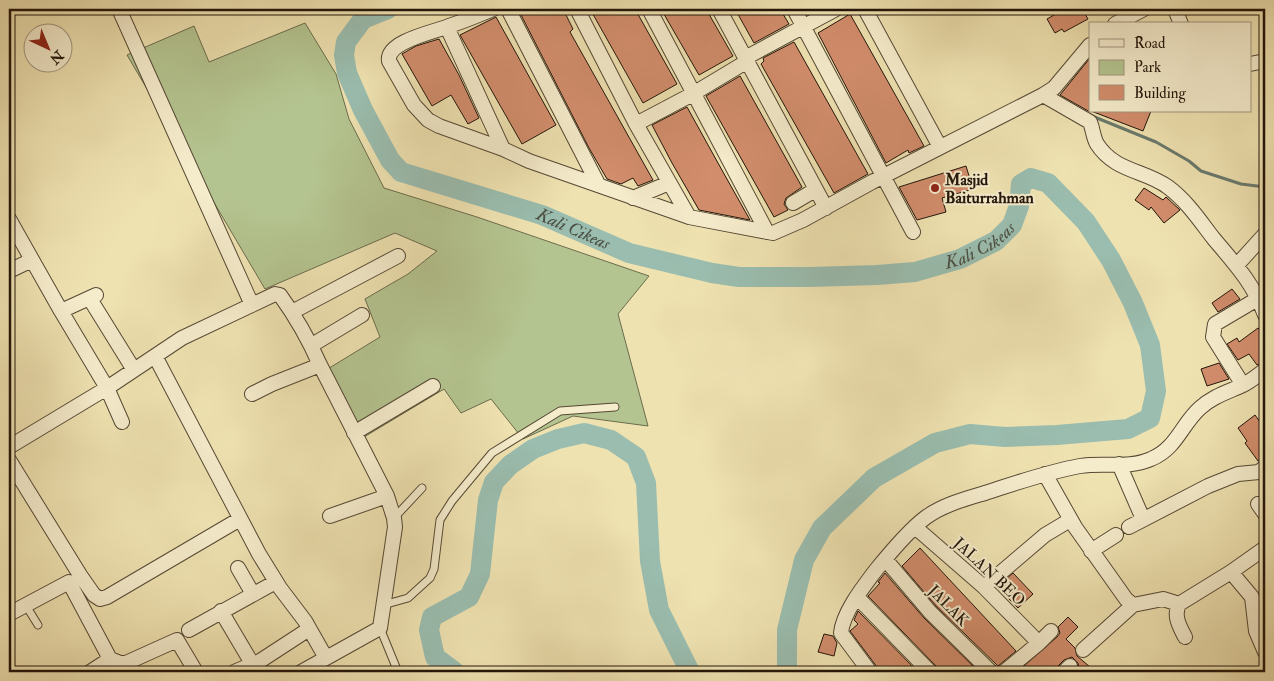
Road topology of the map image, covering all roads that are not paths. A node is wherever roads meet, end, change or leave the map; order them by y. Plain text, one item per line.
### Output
1 (119, 9) edge
2 (493, 9) edge
3 (508, 9) edge
4 (578, 9) edge
5 (649, 9) edge
6 (719, 9) edge
7 (794, 9) edge
8 (836, 9) edge
9 (865, 9) edge
10 (1144, 9) edge
11 (1175, 9) edge
12 (1119, 22) edge
13 (1180, 22) edge
14 (447, 27) junction
15 (803, 27) junction
16 (1089, 46) edge
17 (1265, 61) edge
18 (746, 62) junction
19 (1252, 64) edge
20 (694, 94) junction
21 (1043, 95) junction
22 (636, 124) junction
23 (940, 147) junction
24 (503, 149) junction
25 (883, 176) junction
26 (669, 183) junction
27 (598, 184) junction
28 (816, 190) junction
29 (633, 198) junction
30 (793, 203) dead end
31 (826, 208) junction
32 (689, 217) junction
33 (9, 218) edge
34 (767, 232) junction
35 (913, 232) dead end
36 (1265, 234) edge
37 (398, 256) dead end
38 (32, 260) junction
39 (1237, 265) junction
40 (9, 271) edge
41 (1259, 298) junction
42 (252, 305) junction
43 (61, 311) junction
44 (292, 312) junction
45 (362, 315) dead end
46 (1265, 315) edge
47 (312, 345) junction
48 (155, 356) junction
49 (320, 365) junction
50 (134, 370) junction
51 (1265, 370) edge
52 (1243, 385) junction
53 (433, 386) dead end
54 (107, 388) junction
55 (252, 394) dead end
56 (614, 407) dead end
57 (122, 422) dead end
58 (354, 433) junction
59 (9, 447) edge
60 (9, 460) edge
61 (1119, 464) junction
62 (1265, 467) edge
63 (1045, 474) junction
64 (422, 488) dead end
65 (387, 496) junction
66 (330, 516) dead end
67 (394, 518) junction
68 (240, 519) junction
69 (1143, 519) junction
70 (1070, 520) junction
71 (915, 527) junction
72 (1129, 527) dead end
73 (1116, 535) dead end
74 (1265, 548) edge
75 (1091, 551) junction
76 (885, 559) junction
77 (238, 568) dead end
78 (1231, 572) junction
79 (75, 579) junction
80 (272, 584) dead end
81 (984, 587) junction
82 (253, 594) junction
83 (857, 597) junction
84 (25, 604) junction
85 (1179, 604) junction
86 (383, 605) junction
87 (1132, 605) junction
88 (222, 611) junction
89 (9, 614) edge
90 (38, 625) dead end
91 (380, 628) junction
92 (190, 630) dead end
93 (306, 631) dead end
94 (1051, 631) dead end
95 (1185, 638) dead end
96 (1039, 643) junction
97 (1083, 650) dead end
98 (1265, 652) edge
99 (326, 658) junction
100 (110, 659) junction
101 (255, 669) edge
102 (90, 672) edge
103 (196, 672) edge
104 (234, 672) edge
105 (301, 672) edge
106 (398, 672) edge
107 (870, 672) edge
108 (930, 672) edge
109 (991, 672) edge
110 (1004, 672) edge

1 - 42 street
2 - 14 street
3 - 27 street
4 - 22 street
5 - 20 street
6 - 18 street
7 - 15 street
8 - 15 street
9 - 23 street
10 - 12 street
11 - 13 street
14 - 24 street
14 - 24 street
15 - 18 street
15 - 25 street
16 - 21 street
17 - 19 street
18 - 20 street
18 - 28 street
20 - 22 street
20 - 34 street
21 - 23 street
21 - 39 street
22 - 26 street
23 - 25 street
24 - 27 street
25 - 31 street
25 - 35 street
26 - 29 street
26 - 32 street
27 - 29 street
28 - 30 street
28 - 31 street
29 - 32 street
31 - 34 street
32 - 34 street
33 - 38 street
36 - 39 street
37 - 44 street
38 - 40 street
38 - 43 street
39 - 41 street
41 - 46 street
41 - 52 street
42 - 44 street
42 - 48 street
43 - 50 street
43 - 54 street
44 - 47 street
45 - 47 street
47 - 49 street
48 - 50 street
48 - 68 street
49 - 55 street
49 - 58 street
50 - 54 street
51 - 52 street
52 - 61 street
53 - 58 street
54 - 57 street
54 - 59 street
56 - 86 lane
58 - 65 street
60 - 79 street
61 - 63 street
61 - 69 street
62 - 69 street
63 - 70 street
63 - 71 street
64 - 67 lane
65 - 66 street
65 - 67 street
67 - 86 street
68 - 79 street
68 - 99 street
69 - 72 street
70 - 75 street
70 - 81 street
71 - 76 street
71 - 81 street, JALAN BEO
73 - 75 street
74 - 78 street
75 - 87 street
76 - 83 street
76 - 109 street, JALAK
77 - 82 street
78 - 85 street
78 - 98 street
79 - 84 street
79 - 100 street
80 - 82 street
81 - 96 street, JALAN BEO
82 - 88 street
83 - 107 street
83 - 108 street
84 - 89 street
84 - 90 lane
85 - 87 street
85 - 95 street
86 - 91 street
87 - 97 street
88 - 92 street
88 - 101 street
91 - 99 street
91 - 106 lane
93 - 101 street
94 - 96 street
96 - 110 street
99 - 105 street
100 - 102 street
100 - 103 street
101 - 104 street

